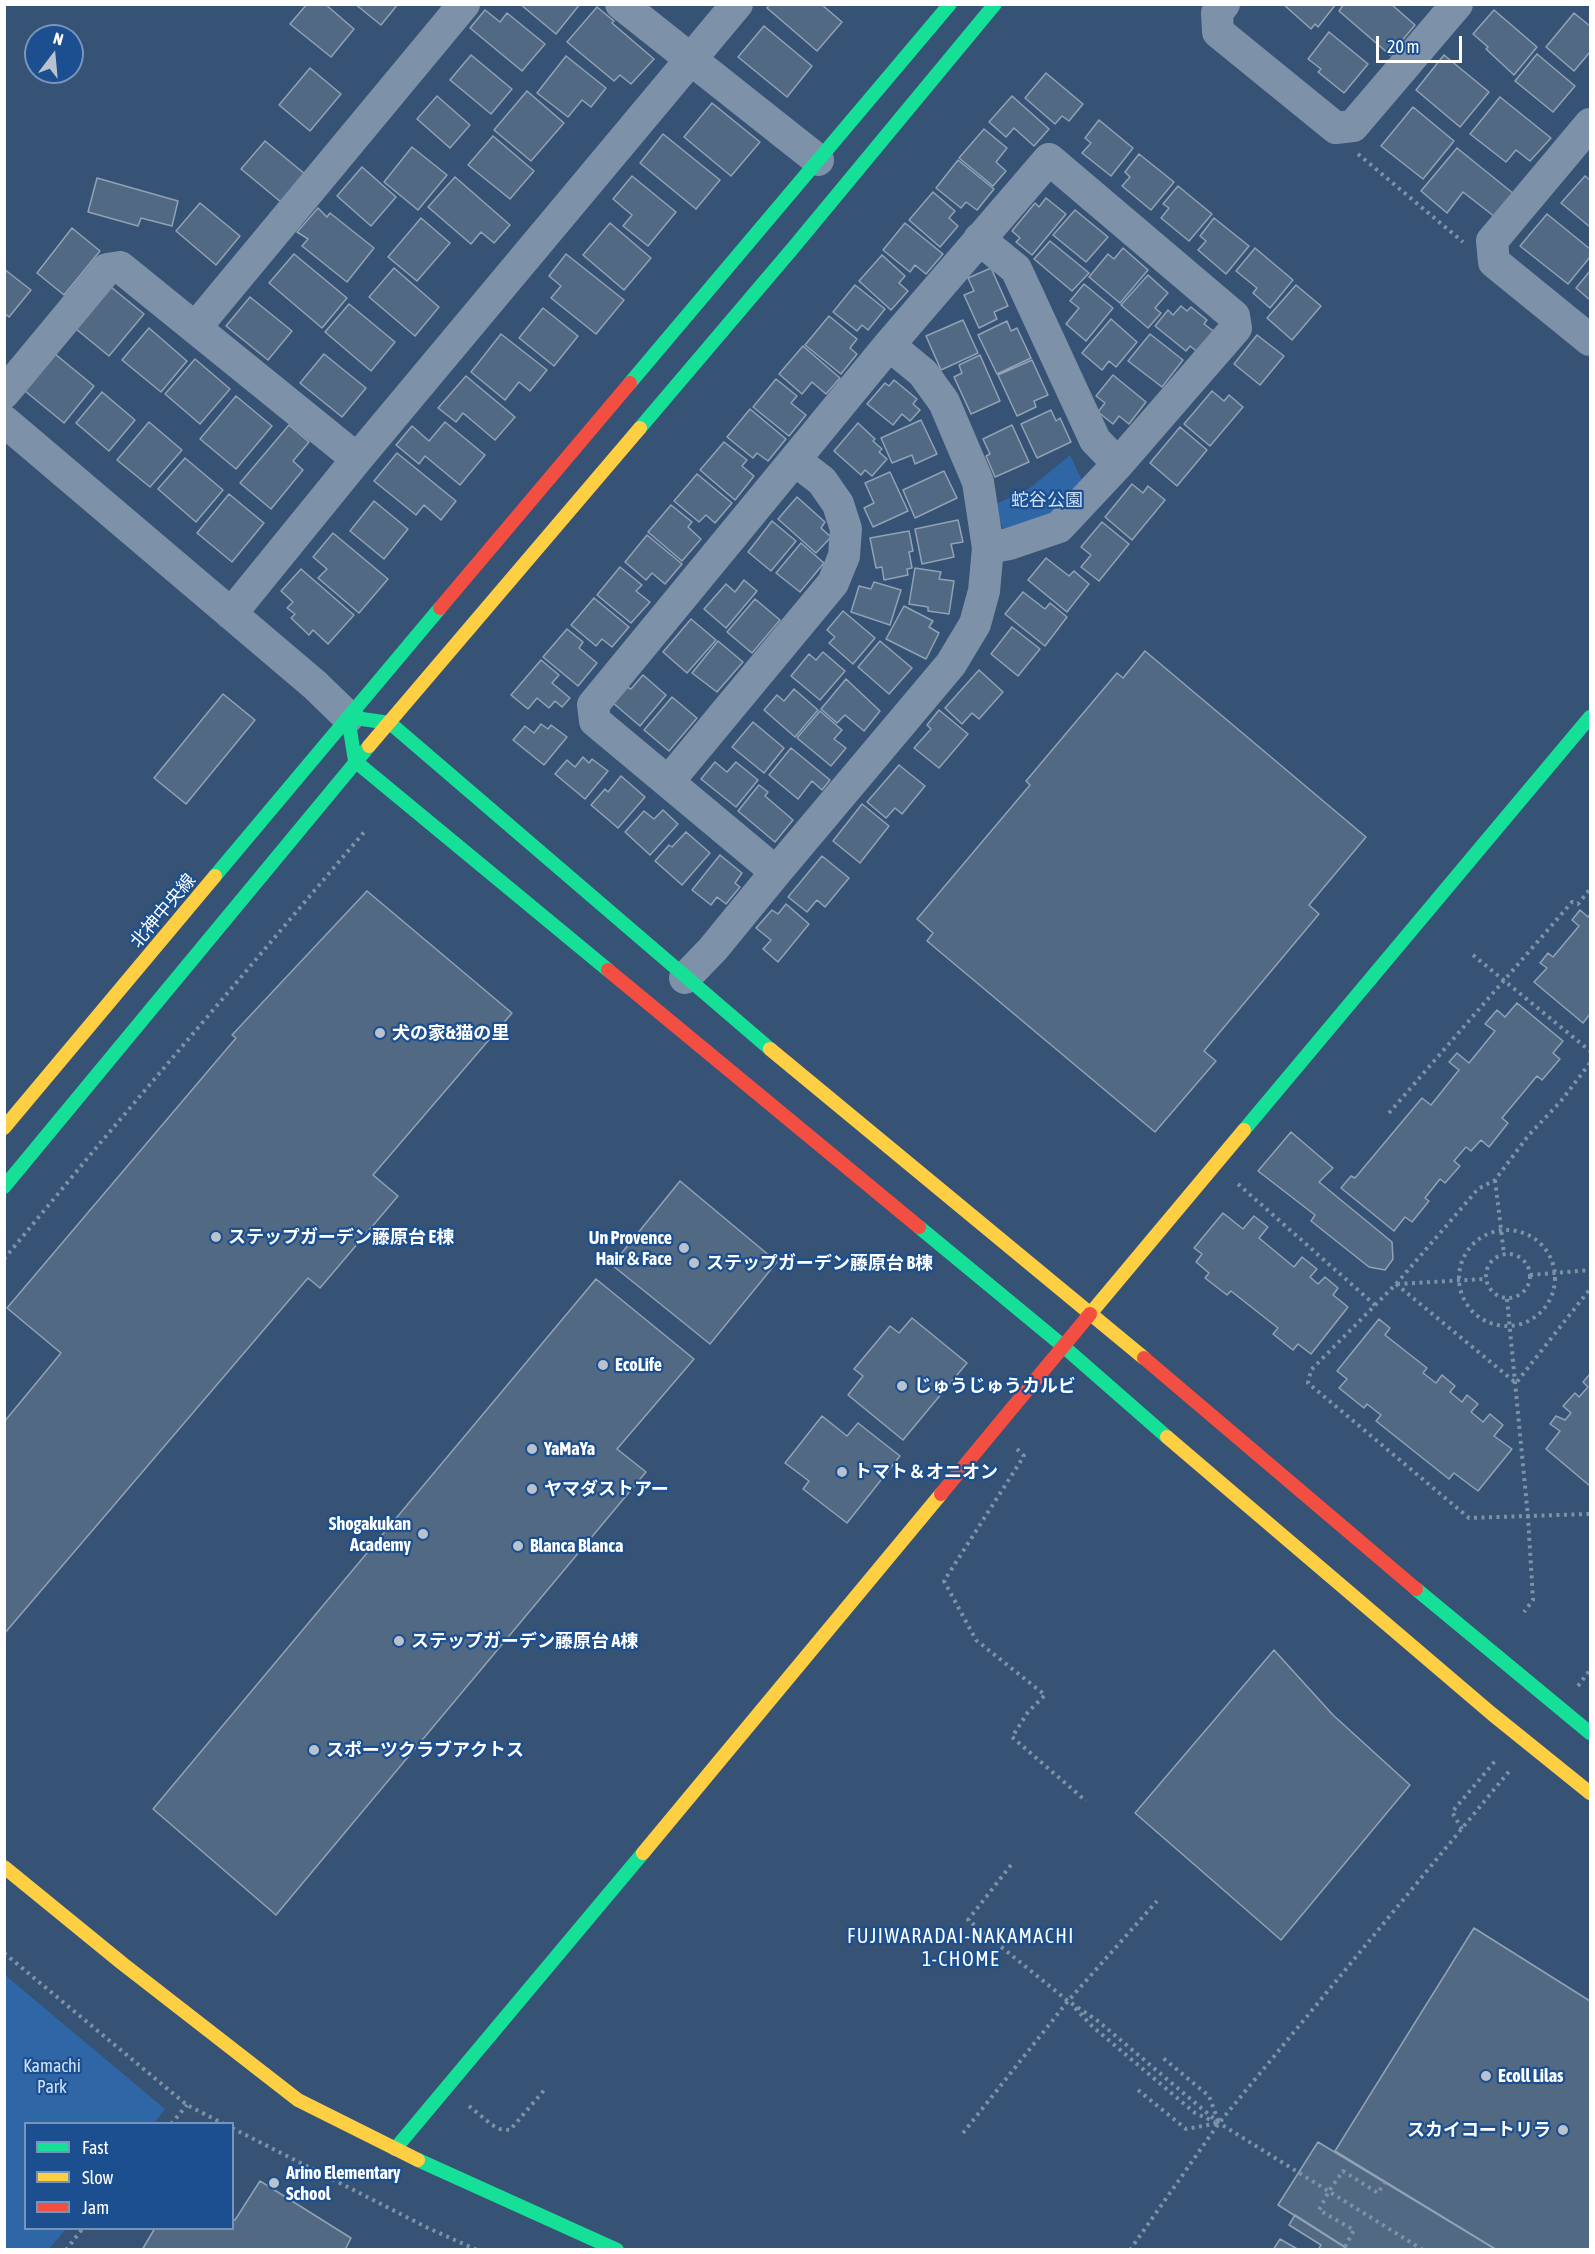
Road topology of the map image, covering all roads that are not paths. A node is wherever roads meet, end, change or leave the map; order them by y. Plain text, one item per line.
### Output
1 (464, 4) edge
2 (621, 4) edge
3 (737, 4) edge
4 (950, 4) edge
5 (995, 4) edge
6 (1224, 4) edge
7 (1457, 4) edge
8 (689, 60) junction
9 (1590, 124) edge
10 (818, 160) junction
11 (979, 239) junction
12 (196, 327) junction
13 (1590, 340) edge
14 (889, 345) junction
15 (4, 393) edge
16 (4, 421) edge
17 (357, 459) junction
18 (796, 460) junction
19 (1118, 464) junction
20 (988, 548) junction
21 (231, 614) junction
22 (348, 717) junction
23 (1590, 717) edge
24 (390, 723) junction
25 (355, 761) junction
26 (668, 782) junction
27 (776, 872) junction
28 (685, 978) junction
29 (4, 1128) edge
30 (4, 1187) edge
31 (1091, 1313) junction
32 (1063, 1346) junction
33 (1590, 1733) edge
34 (1590, 1793) edge
35 (4, 1866) edge
36 (395, 2149) junction
37 (617, 2250) edge

1 - 12 street
2 - 8 street
3 - 8 street
4 - 10 street, 北神中央線
5 - 24 street
6 - 7 street
8 - 10 street
8 - 17 street
9 - 13 street
10 - 22 street, 北神中央線
11 - 14 street
11 - 19 street
11 - 19 street
12 - 15 street
12 - 17 street
14 - 18 street
14 - 20 street
16 - 21 street
17 - 21 street
18 - 26 street
18 - 26 street
19 - 20 street
20 - 27 street
21 - 22 street
22 - 24 street
22 - 25 street
22 - 29 street, 北神中央線
23 - 31 street
24 - 25 street
24 - 28 street
25 - 30 street
25 - 32 street
26 - 27 street
27 - 28 street
28 - 31 street
31 - 32 street
31 - 33 street
32 - 34 street
32 - 36 street
35 - 36 street
36 - 37 street

